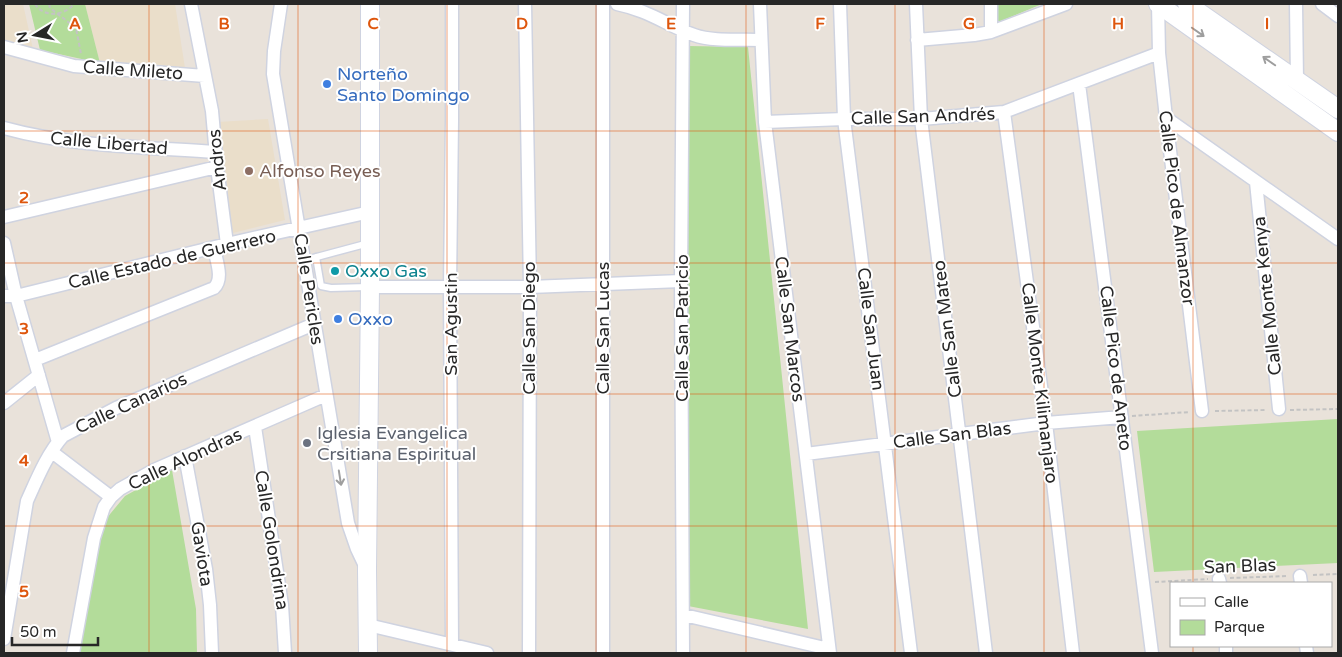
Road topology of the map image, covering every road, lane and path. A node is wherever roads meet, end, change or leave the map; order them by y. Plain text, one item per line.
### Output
1 (35, 4) edge
2 (49, 4) edge
3 (74, 4) edge
4 (191, 4) edge
5 (281, 4) edge
6 (370, 4) edge
7 (452, 4) edge
8 (525, 4) edge
9 (602, 4) edge
10 (617, 4) edge
11 (683, 4) edge
12 (760, 4) edge
13 (840, 4) edge
14 (916, 4) edge
15 (991, 4) edge
16 (1066, 4) edge
17 (1158, 4) edge
18 (1187, 4) edge
19 (1296, 4) edge
20 (1322, 4) edge
21 (57, 14) junction
22 (1338, 16) edge
23 (682, 29) junction
24 (991, 32) junction
25 (760, 40) junction
26 (917, 40) junction
27 (4, 47) edge
28 (1159, 53) junction
29 (84, 67) junction
30 (205, 76) junction
31 (1297, 81) junction
32 (1079, 84) junction
33 (1338, 109) edge
34 (1004, 112) junction
35 (921, 118) junction
36 (1166, 118) junction
37 (844, 119) junction
38 (766, 122) junction
39 (4, 128) edge
40 (1338, 132) edge
41 (216, 152) junction
42 (217, 167) junction
43 (1256, 182) junction
44 (370, 212) junction
45 (4, 217) edge
46 (300, 229) junction
47 (1338, 239) edge
48 (4, 243) edge
49 (370, 243) junction
50 (227, 244) junction
51 (214, 248) junction
52 (310, 259) junction
53 (682, 281) junction
54 (602, 284) junction
55 (315, 285) junction
56 (450, 286) junction
57 (370, 287) junction
58 (530, 287) junction
59 (10, 296) edge
60 (314, 324) junction
61 (35, 360) junction
62 (39, 375) junction
63 (326, 395) junction
64 (5, 401) edge
65 (1338, 409) edge
66 (1279, 410) junction
67 (1202, 411) junction
68 (1122, 417) junction
69 (1046, 423) junction
70 (255, 427) junction
71 (960, 434) junction
72 (885, 444) junction
73 (55, 447) junction
74 (806, 454) junction
75 (185, 456) junction
76 (111, 497) junction
77 (367, 570) junction
78 (1338, 574) edge
79 (1301, 580) edge
80 (1220, 581) edge
81 (1143, 582) junction
82 (684, 614) junction
83 (368, 625) junction
84 (4, 639) edge
85 (452, 644) junction
86 (468, 651) edge
87 (829, 651) edge
88 (73, 653) edge
89 (212, 653) edge
90 (285, 653) edge
91 (368, 653) edge
92 (487, 653) edge
93 (529, 653) edge
94 (603, 653) edge
95 (683, 653) edge
96 (911, 653) edge
97 (986, 653) edge
98 (1073, 653) edge
99 (1152, 653) edge

1 - 21 path
2 - 21 path
3 - 21 path
4 - 30 street, Andros
5 - 46 street, Calle Pericles
6 - 44 main road
7 - 56 street, San Agustin
8 - 58 street, Calle San Diego
9 - 54 street, Calle San Lucas
10 - 23 street
11 - 23 street, Calle San Patricio
12 - 25 street, Calle San Marcos
13 - 37 street, Calle San Juan
14 - 26 street, Calle San Mateo
15 - 24 street
16 - 24 street
17 - 28 street, Calle Pico de Almanzor
17 -> 40 main road
31 -> 18 main road
19 - 31 street
20 - 22 street
21 - 29 path
23 - 25 street
23 - 53 street, Calle San Patricio
24 - 26 street
25 - 38 street, Calle San Marcos
26 - 35 street, Calle San Mateo
27 - 29 street, Calle Mileto
28 - 32 street, Calle San Andrés
28 - 36 street, Calle Pico de Almanzor
29 - 30 street, Calle Mileto
30 - 41 street, Andros
31 - 33 main road
32 - 34 street, Calle San Andrés
32 - 68 street, Calle Pico de Aneto
34 - 35 street, Calle San Andrés
34 - 69 street, Calle Monte Kilimanjaro
35 - 37 street, Calle San Andrés
35 - 71 street, Calle San Mateo
36 - 43 street
36 - 67 street, Calle Pico de Almanzor
37 - 38 street, Calle San Andrés
37 - 72 street, Calle San Juan
38 - 74 street, Calle San Marcos
39 - 41 street, Calle Libertad
41 - 42 street, Andros
42 - 45 street
42 - 50 street, Andros
43 - 47 street
43 - 66 street, Calle Monte Kenya
44 - 46 street, Calle Estado de Guerrero
44 - 49 main road
46 - 50 street, Calle Estado de Guerrero
46 - 52 street, Calle Pericles
48 - 59 street
49 - 52 lane
49 - 57 main road
50 - 51 street, Calle Estado de Guerrero
51 - 59 street, Calle Estado de Guerrero
51 - 61 street
52 - 55 street, Calle Pericles
53 - 54 street
53 - 82 street, Calle San Patricio
54 - 58 street
54 - 94 street, Calle San Lucas
55 - 57 lane
55 - 60 street, Calle Pericles
56 - 57 street
56 - 58 street
56 - 85 street, San Agustin
57 - 77 main road
58 - 93 street, Calle San Diego
59 - 61 street
60 - 63 street, Calle Pericles
60 - 73 street, Calle Canarios
61 - 62 street
62 - 64 street
62 - 73 street
63 - 70 street, Calle Alondras
63 -> 77 street, Calle Pericles
65 - 66 path
66 - 67 path
67 - 68 path
68 - 69 street, Calle San Blas
68 - 81 street, Calle Pico de Aneto
69 - 71 street, Calle San Blas
69 - 98 street, Calle Monte Kilimanjaro
70 - 75 street, Calle Alondras
70 - 90 street, Calle Golondrina
71 - 72 street, Calle San Blas
71 - 97 street, Calle San Mateo
72 - 74 street, Calle San Blas
72 - 96 street, Calle San Juan
73 - 76 street
73 - 84 street, Calle Canarios
74 - 87 street, Calle San Marcos
75 - 76 street, Calle Alondras
75 - 89 street, Gaviota
76 - 88 street, Calle Alondras
77 - 83 main road
78 - 79 path, San Blas
79 - 80 path, San Blas
80 - 81 path, San Blas
81 - 99 street, Calle Pico de Aneto
82 - 87 street
82 - 95 street, Calle San Patricio
83 - 85 street
83 - 91 main road
85 - 86 street
86 - 92 street

